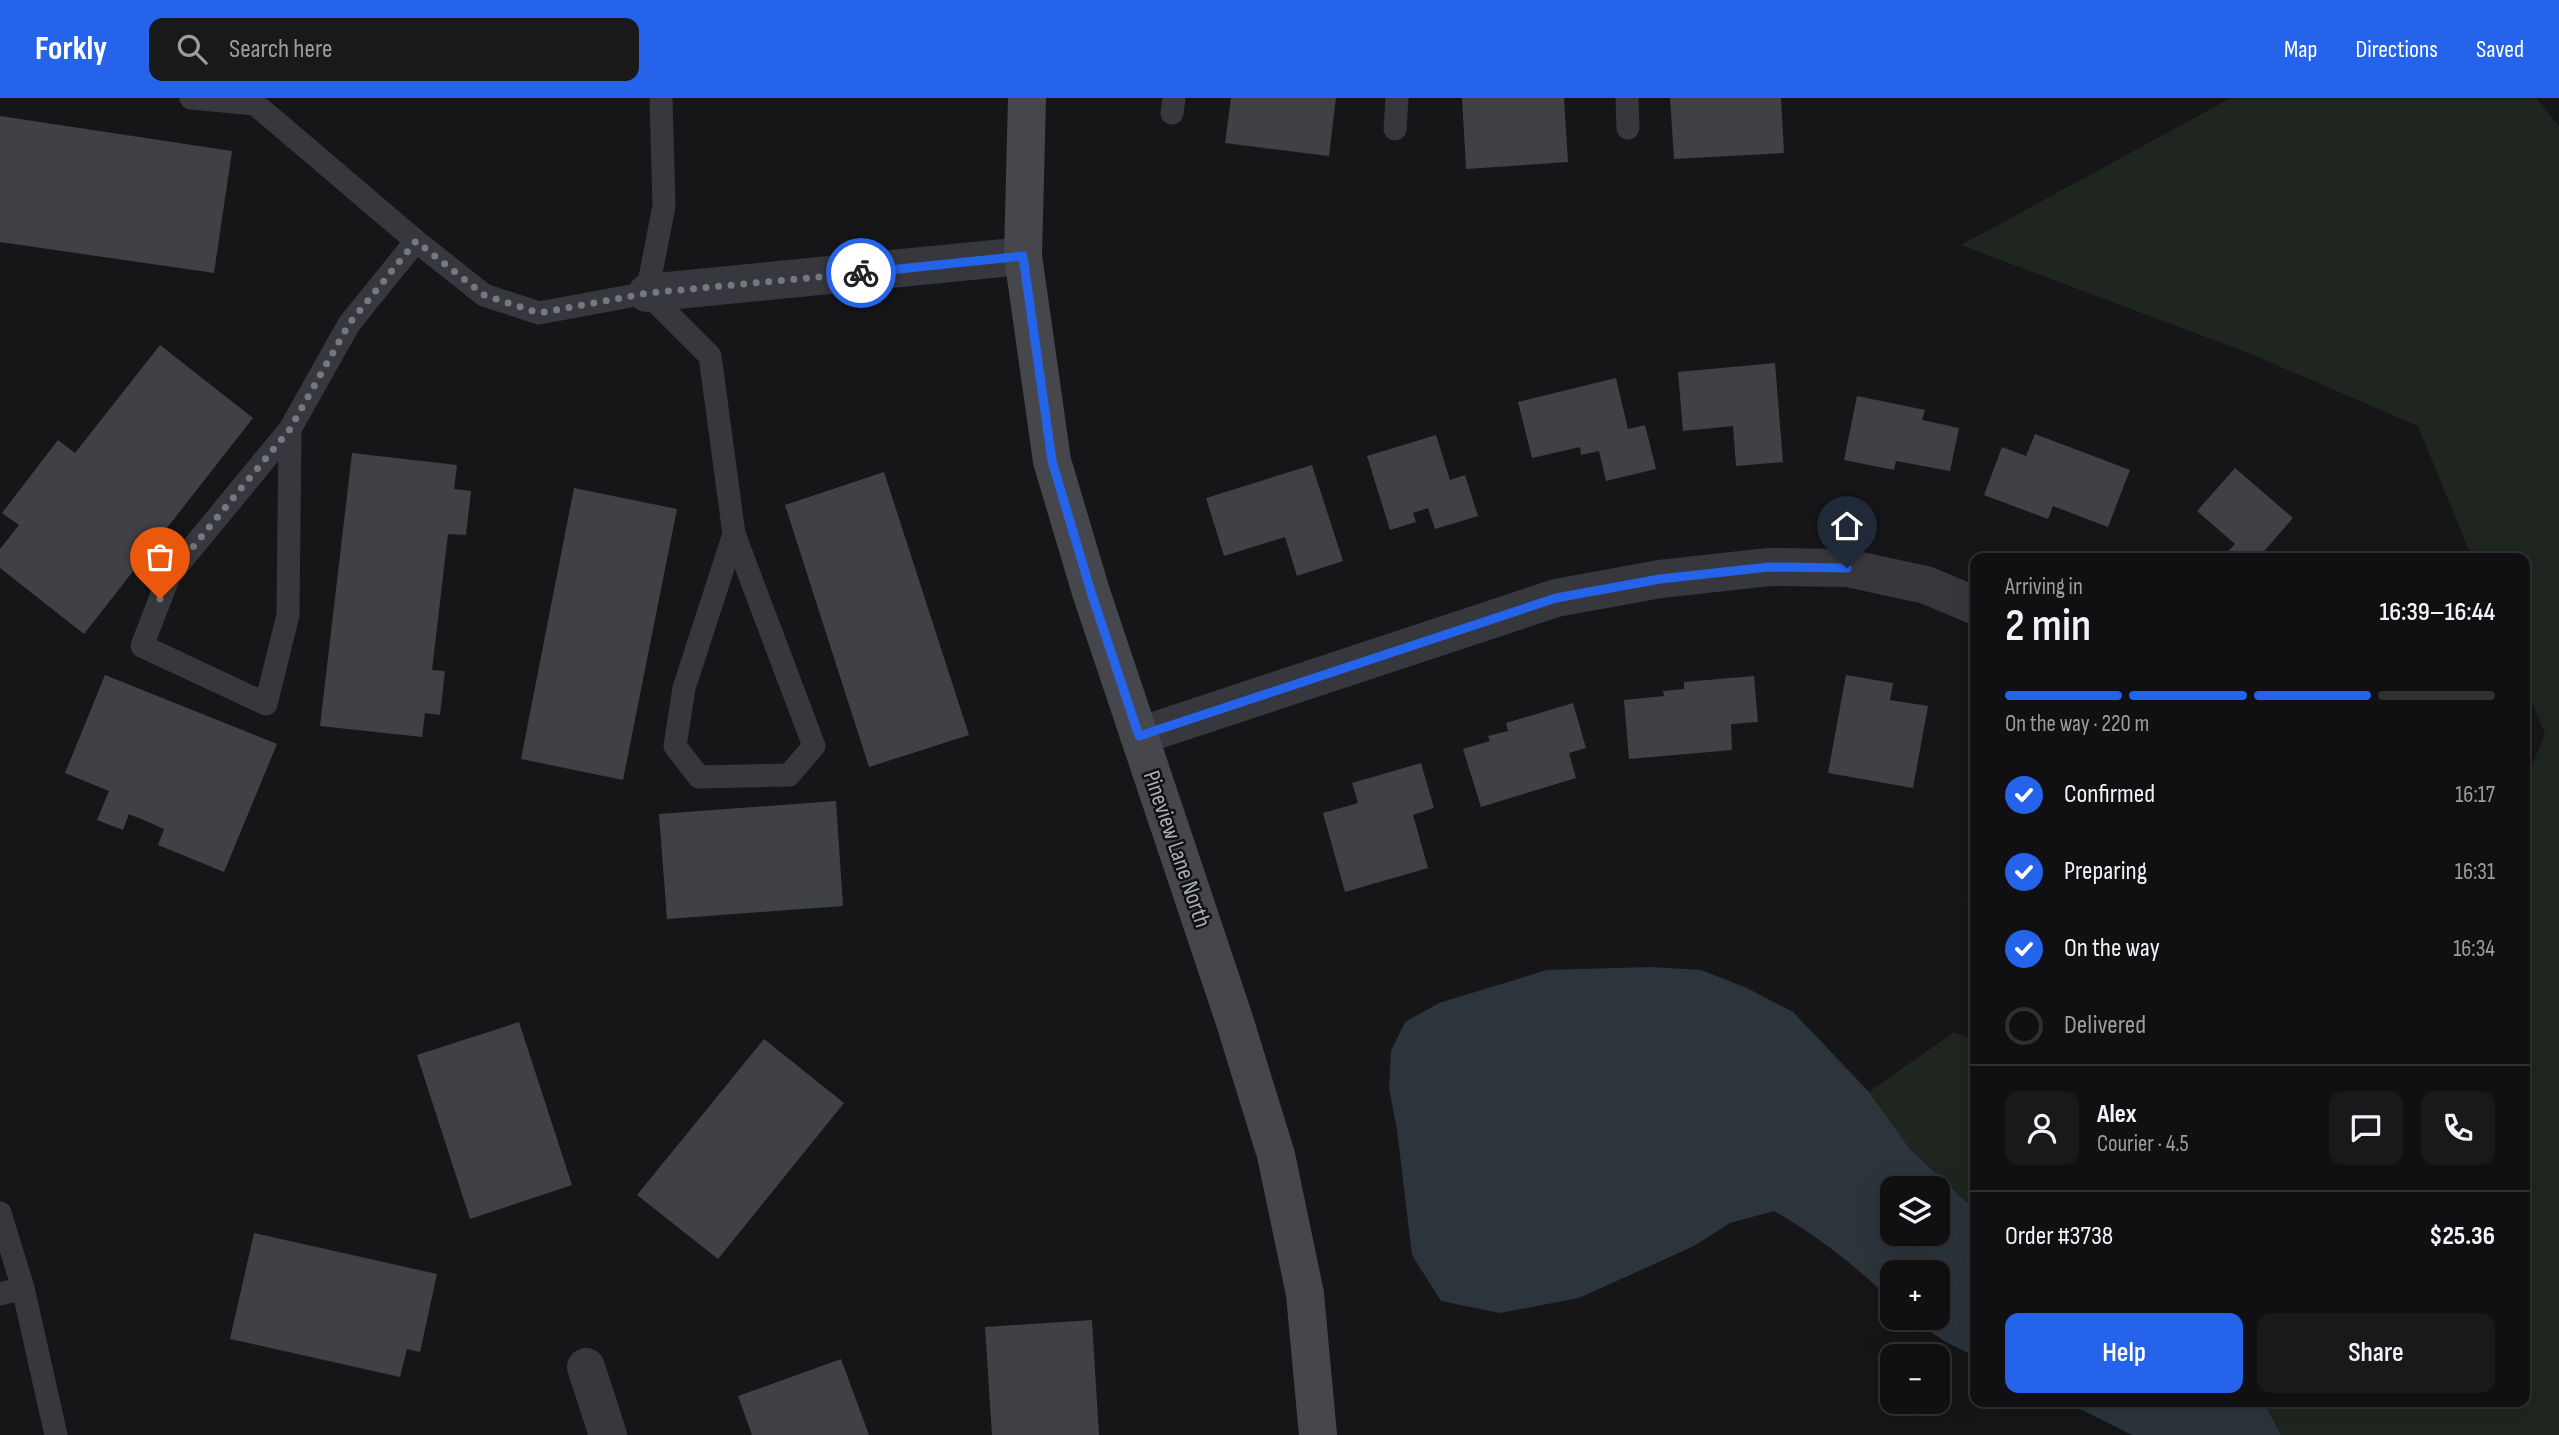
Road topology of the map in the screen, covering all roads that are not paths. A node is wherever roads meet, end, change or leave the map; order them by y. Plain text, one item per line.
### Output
1 (191, 98) edge
2 (661, 98) edge
3 (1027, 98) edge
4 (1397, 98) edge
5 (1627, 98) edge
6 (251, 101) edge
7 (1628, 128) dead end
8 (1395, 129) dead end
9 (416, 241) junction
10 (1023, 256) junction
11 (648, 293) junction
12 (290, 429) junction
13 (734, 534) junction
14 (1970, 603) edge
15 (1139, 736) junction
16 (0, 1213) edge
17 (23, 1288) junction
18 (0, 1294) edge
19 (586, 1367) dead end
20 (56, 1435) edge
21 (608, 1435) edge
22 (1318, 1435) edge

1 - 6 lane
2 - 11 lane
3 - 10 street, Pineview Lane North
4 - 8 lane
5 - 7 lane
6 - 9 lane
9 - 11 lane
9 - 12 lane
10 - 11 street
10 - 15 street, Pineview Lane North
11 - 13 lane
12 - 12 lane
13 - 13 lane
14 - 15 street
15 - 22 street, Pineview Lane North
16 - 17 lane
17 - 18 lane
17 - 20 lane
19 - 21 street

